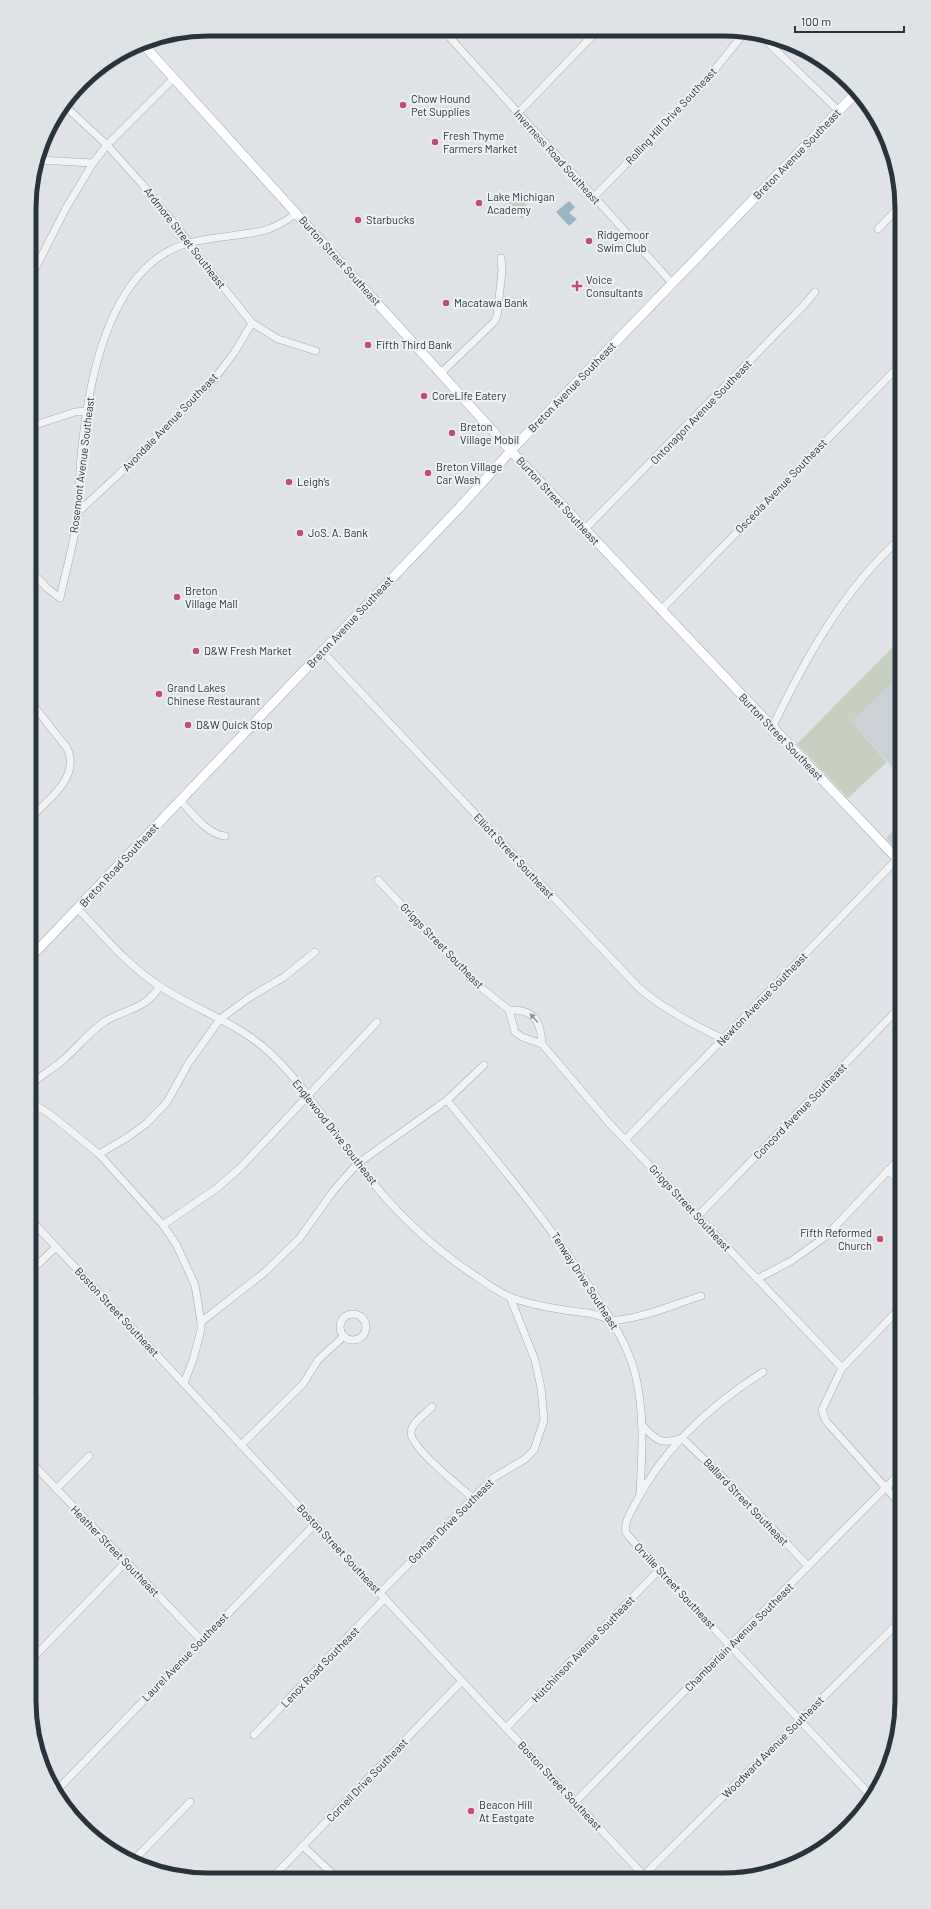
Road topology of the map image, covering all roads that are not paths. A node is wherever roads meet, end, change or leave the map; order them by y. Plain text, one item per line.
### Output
1 (448, 36) edge
2 (592, 36) edge
3 (741, 37) edge
4 (767, 42) edge
5 (147, 47) edge
6 (174, 78) junction
7 (853, 96) edge
8 (68, 109) edge
9 (839, 111) junction
10 (518, 113) junction
11 (107, 145) junction
12 (43, 160) edge
13 (94, 163) junction
14 (594, 197) junction
15 (895, 212) edge
16 (297, 213) junction
17 (878, 229) dead end
18 (188, 243) junction
19 (501, 258) dead end
20 (36, 267) edge
21 (672, 283) junction
22 (815, 292) dead end
23 (252, 323) junction
24 (316, 351) dead end
25 (895, 370) edge
26 (441, 373) junction
27 (87, 411) junction
28 (36, 425) edge
29 (511, 451) junction
30 (78, 512) junction
31 (585, 529) junction
32 (895, 543) edge
33 (36, 576) edge
34 (661, 610) junction
35 (322, 652) junction
36 (36, 709) edge
37 (772, 728) junction
38 (208, 771) joint
39 (180, 800) junction
40 (36, 812) edge
41 (225, 836) dead end
42 (895, 858) edge
43 (895, 866) edge
44 (378, 880) dead end
45 (78, 909) junction
46 (36, 952) edge
47 (315, 952) dead end
48 (160, 986) junction
49 (509, 1010) junction
50 (895, 1012) edge
51 (220, 1019) junction
52 (377, 1022) dead end
53 (723, 1039) junction
54 (542, 1044) junction
55 (484, 1066) dead end
56 (36, 1081) edge
57 (308, 1095) junction
58 (447, 1100) junction
59 (36, 1105) edge
60 (626, 1139) junction
61 (99, 1154) junction
62 (895, 1163) edge
63 (357, 1164) junction
64 (888, 1170) junction
65 (895, 1177) edge
66 (698, 1216) junction
67 (163, 1225) junction
68 (36, 1226) edge
69 (56, 1247) junction
70 (36, 1266) edge
71 (757, 1279) junction
72 (701, 1296) dead end
73 (510, 1297) junction
74 (895, 1313) edge
75 (612, 1320) junction
76 (201, 1322) junction
77 (344, 1336) dead end
78 (842, 1368) junction
79 (763, 1372) dead end
80 (184, 1383) junction
81 (432, 1406) dead end
82 (642, 1424) junction
83 (682, 1438) junction
84 (241, 1445) junction
85 (89, 1456) dead end
86 (36, 1468) edge
87 (895, 1478) edge
88 (886, 1488) junction
89 (56, 1489) junction
90 (640, 1494) junction
91 (473, 1498) junction
92 (895, 1498) edge
93 (316, 1524) junction
94 (125, 1563) junction
95 (808, 1566) junction
96 (659, 1570) junction
97 (383, 1596) junction
98 (895, 1626) edge
99 (201, 1640) junction
100 (730, 1645) junction
101 (36, 1655) edge
102 (462, 1681) junction
103 (800, 1720) junction
104 (506, 1728) junction
105 (254, 1735) dead end
106 (59, 1788) edge
107 (868, 1793) edge
108 (190, 1802) dead end
109 (575, 1802) junction
110 (303, 1846) junction
111 (137, 1857) edge
112 (277, 1873) edge
113 (332, 1873) edge
114 (641, 1873) edge
115 (651, 1873) edge

1 - 10 street, Inverness Road Southeast
2 - 10 street
3 - 14 street, Rolling Hill Drive Southeast
4 - 9 street
5 - 6 main road, Burton Street Southeast
6 - 11 street
6 - 16 main road, Burton Street Southeast
7 - 9 main road, Breton Avenue Southeast
8 - 11 street, Ardmore Street Southeast
9 - 21 main road, Breton Avenue Southeast
10 - 14 street, Inverness Road Southeast
11 - 13 street
11 - 18 street, Ardmore Street Southeast
12 - 13 street
13 - 20 street
14 - 21 street, Inverness Road Southeast
15 - 17 street
16 - 18 street, Rosemont Avenue Southeast
16 - 26 main road, Burton Street Southeast
18 - 23 street, Ardmore Street Southeast
18 - 27 street, Rosemont Avenue Southeast
19 - 26 street
21 - 29 main road, Breton Avenue Southeast
22 - 31 street, Ontonagon Avenue Southeast
23 - 24 street, Ardmore Street Southeast
23 - 30 street, Avondale Avenue Southeast
25 - 34 street, Osceola Avenue Southeast
26 - 29 main road, Burton Street Southeast
27 - 28 street
27 - 30 street, Rosemont Avenue Southeast
29 - 31 main road, Burton Street Southeast
29 - 35 main road, Breton Avenue Southeast
30 - 33 street, Rosemont Avenue Southeast
31 - 34 main road, Burton Street Southeast
32 - 37 street
34 - 37 main road, Burton Street Southeast
35 - 38 main road, Breton Avenue Southeast
35 - 53 street, Elliott Street Southeast
36 - 40 street
37 - 42 main road, Burton Street Southeast
38 - 39 main road, Breton Road Southeast
39 - 41 street
39 - 45 main road, Breton Road Southeast
43 - 53 street, Newton Avenue Southeast
44 - 49 street, Griggs Street Southeast
45 - 46 main road, Breton Road Southeast
45 - 48 street, Englewood Drive Southeast
47 - 51 street
48 - 51 street, Englewood Drive Southeast
48 - 56 street
49 - 54 street, Griggs Street Southeast
54 -> 49 street, Griggs Street Southeast
50 - 66 street, Concord Avenue Southeast
51 - 57 street, Englewood Drive Southeast
51 - 61 street
52 - 57 street
53 - 60 street, Newton Avenue Southeast
54 - 60 street, Griggs Street Southeast
55 - 58 street
57 - 63 street, Englewood Drive Southeast
57 - 67 street
58 - 63 street
58 - 75 street, Tenway Drive Southeast
59 - 61 street
60 - 66 street, Griggs Street Southeast
61 - 67 street
62 - 64 street
63 - 73 street, Englewood Drive Southeast
63 - 76 street
64 - 65 street
64 - 71 street
66 - 71 street, Griggs Street Southeast
67 - 76 street
68 - 69 street, Boston Street Southeast
69 - 70 street
69 - 80 street, Boston Street Southeast
71 - 78 street, Griggs Street Southeast
72 - 75 street, Englewood Drive Southeast
73 - 75 street, Englewood Drive Southeast
73 - 91 street, Gorham Drive Southeast
74 - 78 street
75 - 82 street, Tenway Drive Southeast
76 - 80 street
77 - 84 street
78 - 88 street
79 - 83 street
80 - 84 street, Boston Street Southeast
81 - 91 street
82 - 83 street
82 - 90 street, Tenway Drive Southeast
83 - 90 street
83 - 95 street, Ballard Street Southeast
84 - 93 street, Boston Street Southeast
85 - 89 street
86 - 89 street, Heather Street Southeast
87 - 88 street, Chamberlain Avenue Southeast
88 - 92 street
88 - 95 street, Chamberlain Avenue Southeast
89 - 94 street, Heather Street Southeast
90 - 96 street, Orville Street Southeast
91 - 97 street, Gorham Drive Southeast
93 - 97 street, Boston Street Southeast
93 - 99 street, Laurel Avenue Southeast
94 - 99 street, Heather Street Southeast
94 - 101 street
95 - 100 street, Chamberlain Avenue Southeast
96 - 100 street, Orville Street Southeast
96 - 104 street, Hutchinson Avenue Southeast
97 - 102 street, Boston Street Southeast
97 - 105 street, Lenox Road Southeast
98 - 103 street, Woodward Avenue Southeast
99 - 106 street, Laurel Avenue Southeast
100 - 103 street, Orville Street Southeast
100 - 109 street, Chamberlain Avenue Southeast
102 - 104 street, Boston Street Southeast
102 - 110 street, Cornell Drive Southeast
103 - 107 street, Orville Street Southeast
103 - 115 street, Woodward Avenue Southeast
104 - 109 street, Boston Street Southeast
108 - 111 street
109 - 114 street, Boston Street Southeast
110 - 112 street, Cornell Drive Southeast
110 - 113 street

